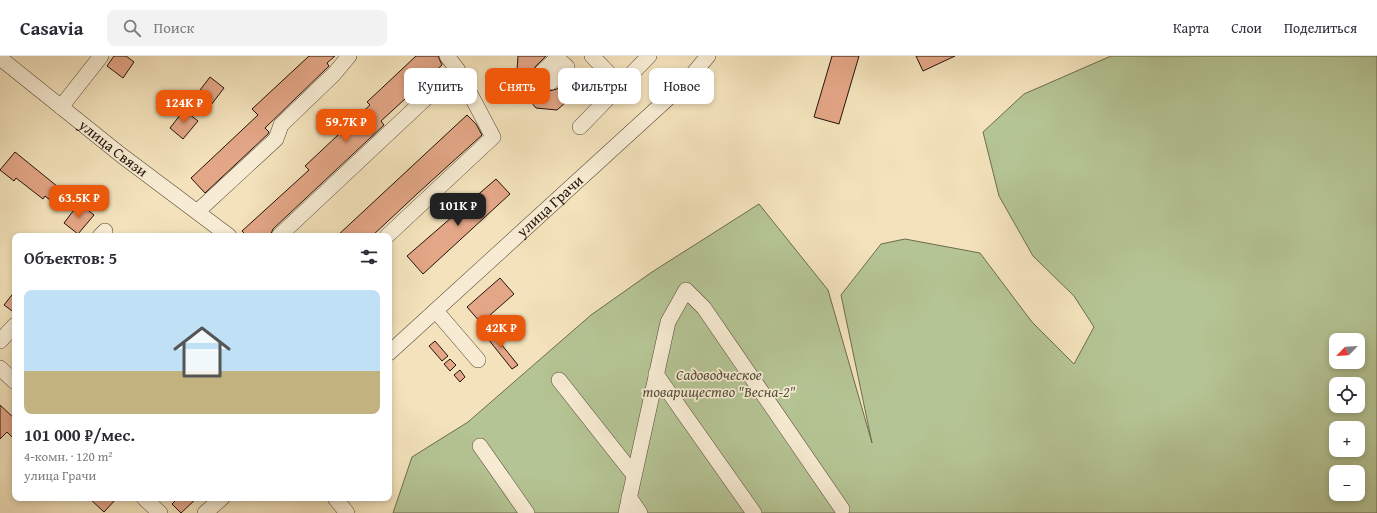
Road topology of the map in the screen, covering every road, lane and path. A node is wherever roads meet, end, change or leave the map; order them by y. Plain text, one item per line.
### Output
1 (101, 56) edge
2 (349, 56) edge
3 (447, 56) edge
4 (592, 56) edge
5 (649, 56) edge
6 (708, 56) edge
7 (0, 58) edge
8 (455, 68) edge
9 (604, 68) edge
10 (638, 68) edge
11 (419, 104) edge
12 (475, 104) edge
13 (604, 104) edge
14 (61, 107) junction
15 (580, 127) dead end
16 (198, 212) junction
17 (226, 233) edge
18 (283, 233) edge
19 (390, 233) edge
20 (436, 311) junction
21 (12, 328) edge
22 (0, 341) edge
23 (392, 350) edge
24 (478, 360) dead end
25 (0, 368) edge
26 (656, 374) junction
27 (12, 379) edge
28 (559, 380) dead end
29 (480, 446) dead end
30 (634, 475) junction
31 (629, 496) junction
32 (147, 501) edge
33 (219, 501) edge
34 (337, 501) edge
35 (842, 509) dead end
36 (160, 513) edge
37 (205, 513) edge
38 (347, 513) edge
39 (527, 513) edge
40 (626, 513) edge
41 (640, 513) edge
42 (754, 513) edge

1 - 14 street
2 - 16 street
3 - 8 street
4 - 9 street
5 - 10 street
6 - 20 street, улица Грачи
7 - 14 street, улица Связи
11 - 18 street
12 - 19 street
13 - 15 street
14 - 16 street, улица Связи
16 - 17 street, улица Связи
20 - 23 street, улица Грачи
20 - 24 street
21 - 22 street
25 - 27 street
26 - 30 street
26 - 35 street
26 - 42 street
28 - 30 street
29 - 39 street
30 - 31 street
31 - 40 street
31 - 41 street
32 - 36 street
33 - 37 street
34 - 38 street

